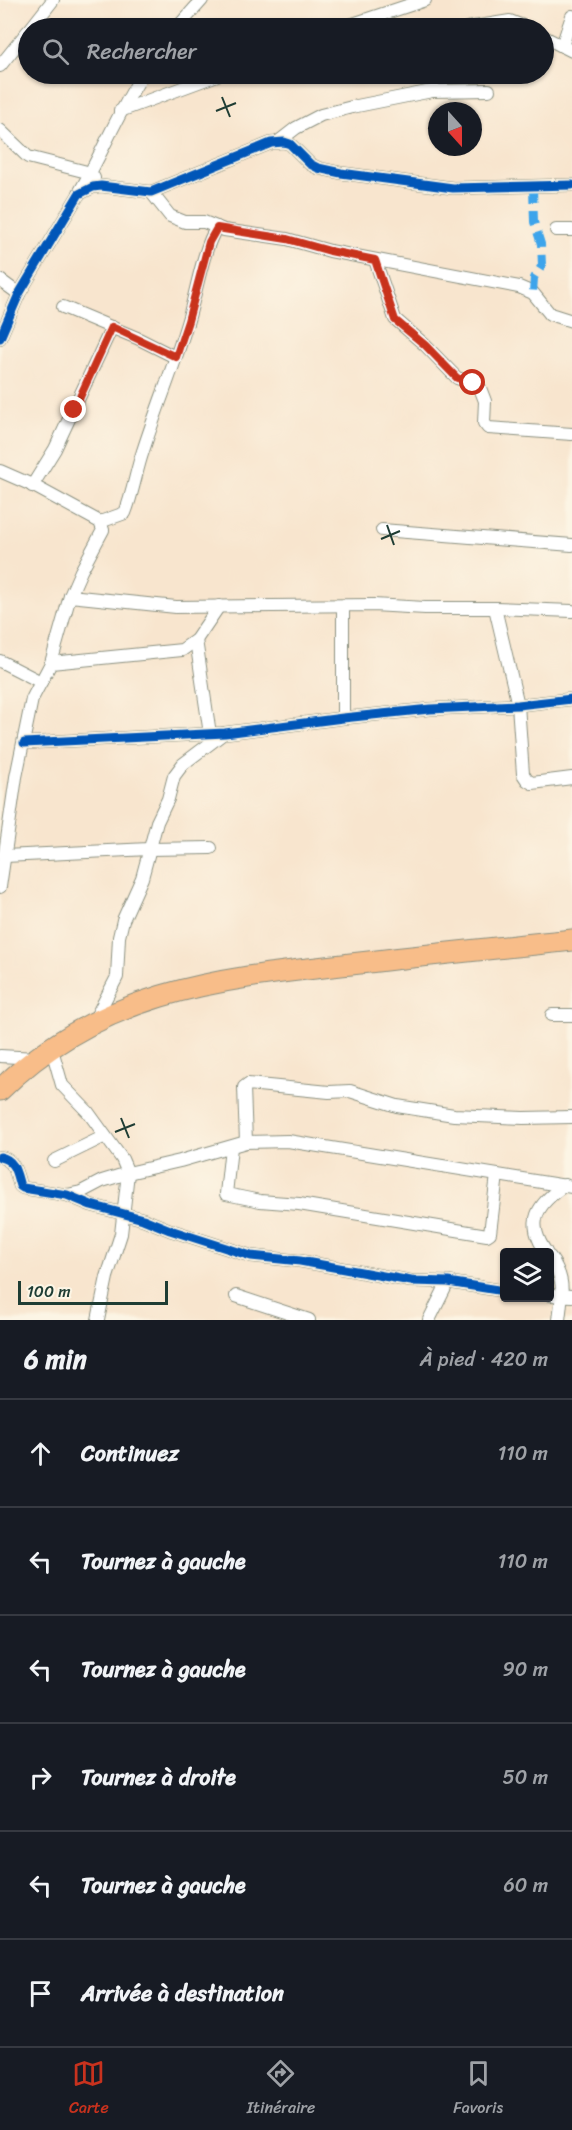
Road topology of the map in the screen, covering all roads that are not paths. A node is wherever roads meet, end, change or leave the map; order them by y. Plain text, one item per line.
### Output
1 (53, 0) edge
2 (202, 0) edge
3 (425, 0) edge
4 (572, 16) edge
5 (39, 18) edge
6 (186, 18) edge
7 (371, 18) edge
8 (18, 44) edge
9 (567, 49) edge
10 (0, 66) edge
11 (137, 84) edge
12 (193, 84) edge
13 (489, 90) dead end
14 (120, 111) junction
15 (0, 130) edge
16 (278, 142) junction
17 (91, 173) junction
18 (572, 185) edge
19 (101, 186) junction
20 (151, 192) junction
21 (79, 194) junction
22 (217, 228) junction
23 (556, 230) dead end
24 (572, 230) edge
25 (375, 260) junction
26 (0, 280) edge
27 (19, 294) junction
28 (63, 307) dead end
29 (572, 321) edge
30 (112, 327) junction
31 (0, 338) edge
32 (176, 357) junction
33 (572, 434) edge
34 (0, 471) edge
35 (32, 486) junction
36 (100, 522) junction
37 (382, 530) dead end
38 (572, 545) edge
39 (70, 596) junction
40 (219, 606) junction
41 (343, 606) junction
42 (495, 608) junction
43 (572, 611) edge
44 (196, 640) junction
45 (0, 661) edge
46 (51, 663) junction
47 (41, 682) junction
48 (572, 699) edge
49 (518, 705) junction
50 (343, 718) junction
51 (217, 735) junction
52 (24, 743) junction
53 (572, 778) edge
54 (211, 848) dead end
55 (149, 849) junction
56 (5, 856) junction
57 (0, 887) edge
58 (572, 940) edge
59 (552, 1015) dead end
60 (572, 1015) edge
61 (94, 1021) junction
62 (44, 1052) junction
63 (0, 1056) edge
64 (0, 1090) edge
65 (572, 1117) edge
66 (105, 1136) junction
67 (246, 1142) junction
68 (231, 1147) junction
69 (0, 1157) edge
70 (54, 1161) dead end
71 (128, 1173) junction
72 (497, 1175) junction
73 (568, 1186) edge
74 (67, 1195) junction
75 (124, 1214) junction
76 (543, 1248) edge
77 (554, 1264) edge
78 (448, 1282) junction
79 (500, 1290) edge
80 (236, 1296) dead end
81 (561, 1296) edge
82 (98, 1320) edge
83 (309, 1320) edge
84 (429, 1320) edge
85 (559, 1320) edge

1 - 5 street
2 - 6 street
3 - 7 street
4 - 9 street
8 - 10 street
11 - 14 street
12 - 14 street
13 - 16 street
14 - 17 street
15 - 17 street
16 - 18 street
16 - 20 street
17 - 19 street
17 - 21 street
19 - 20 street
19 - 21 street
20 - 22 street
21 - 27 street
22 - 25 street
22 - 32 street
23 - 24 street
25 - 29 street
25 - 33 street
26 - 27 street
27 - 31 street
28 - 30 street
30 - 32 street
30 - 35 street
32 - 36 street
34 - 35 street
35 - 36 street
36 - 39 street
37 - 38 street
39 - 40 street
39 - 46 street
40 - 41 street
40 - 44 street
41 - 42 street
41 - 50 street
42 - 43 street
42 - 49 street
44 - 46 street
44 - 51 street
45 - 47 street
46 - 47 street
47 - 52 street
48 - 49 street
49 - 50 street
49 - 53 street
50 - 51 street
51 - 52 street
51 - 55 street
52 - 56 street
54 - 55 street
55 - 56 street
55 - 61 street
56 - 57 street
58 - 61 highway
59 - 60 street
61 - 62 highway
62 - 63 street
62 - 64 highway
62 - 66 street
65 - 67 street
66 - 70 street
66 - 71 street
67 - 68 street
67 - 72 street
68 - 71 street
68 - 72 street
69 - 74 street
71 - 74 street
71 - 75 street
72 - 73 street
73 - 76 street
74 - 75 street
75 - 78 street
75 - 82 street
77 - 81 street
78 - 79 street
78 - 84 street
80 - 83 street
81 - 85 street

